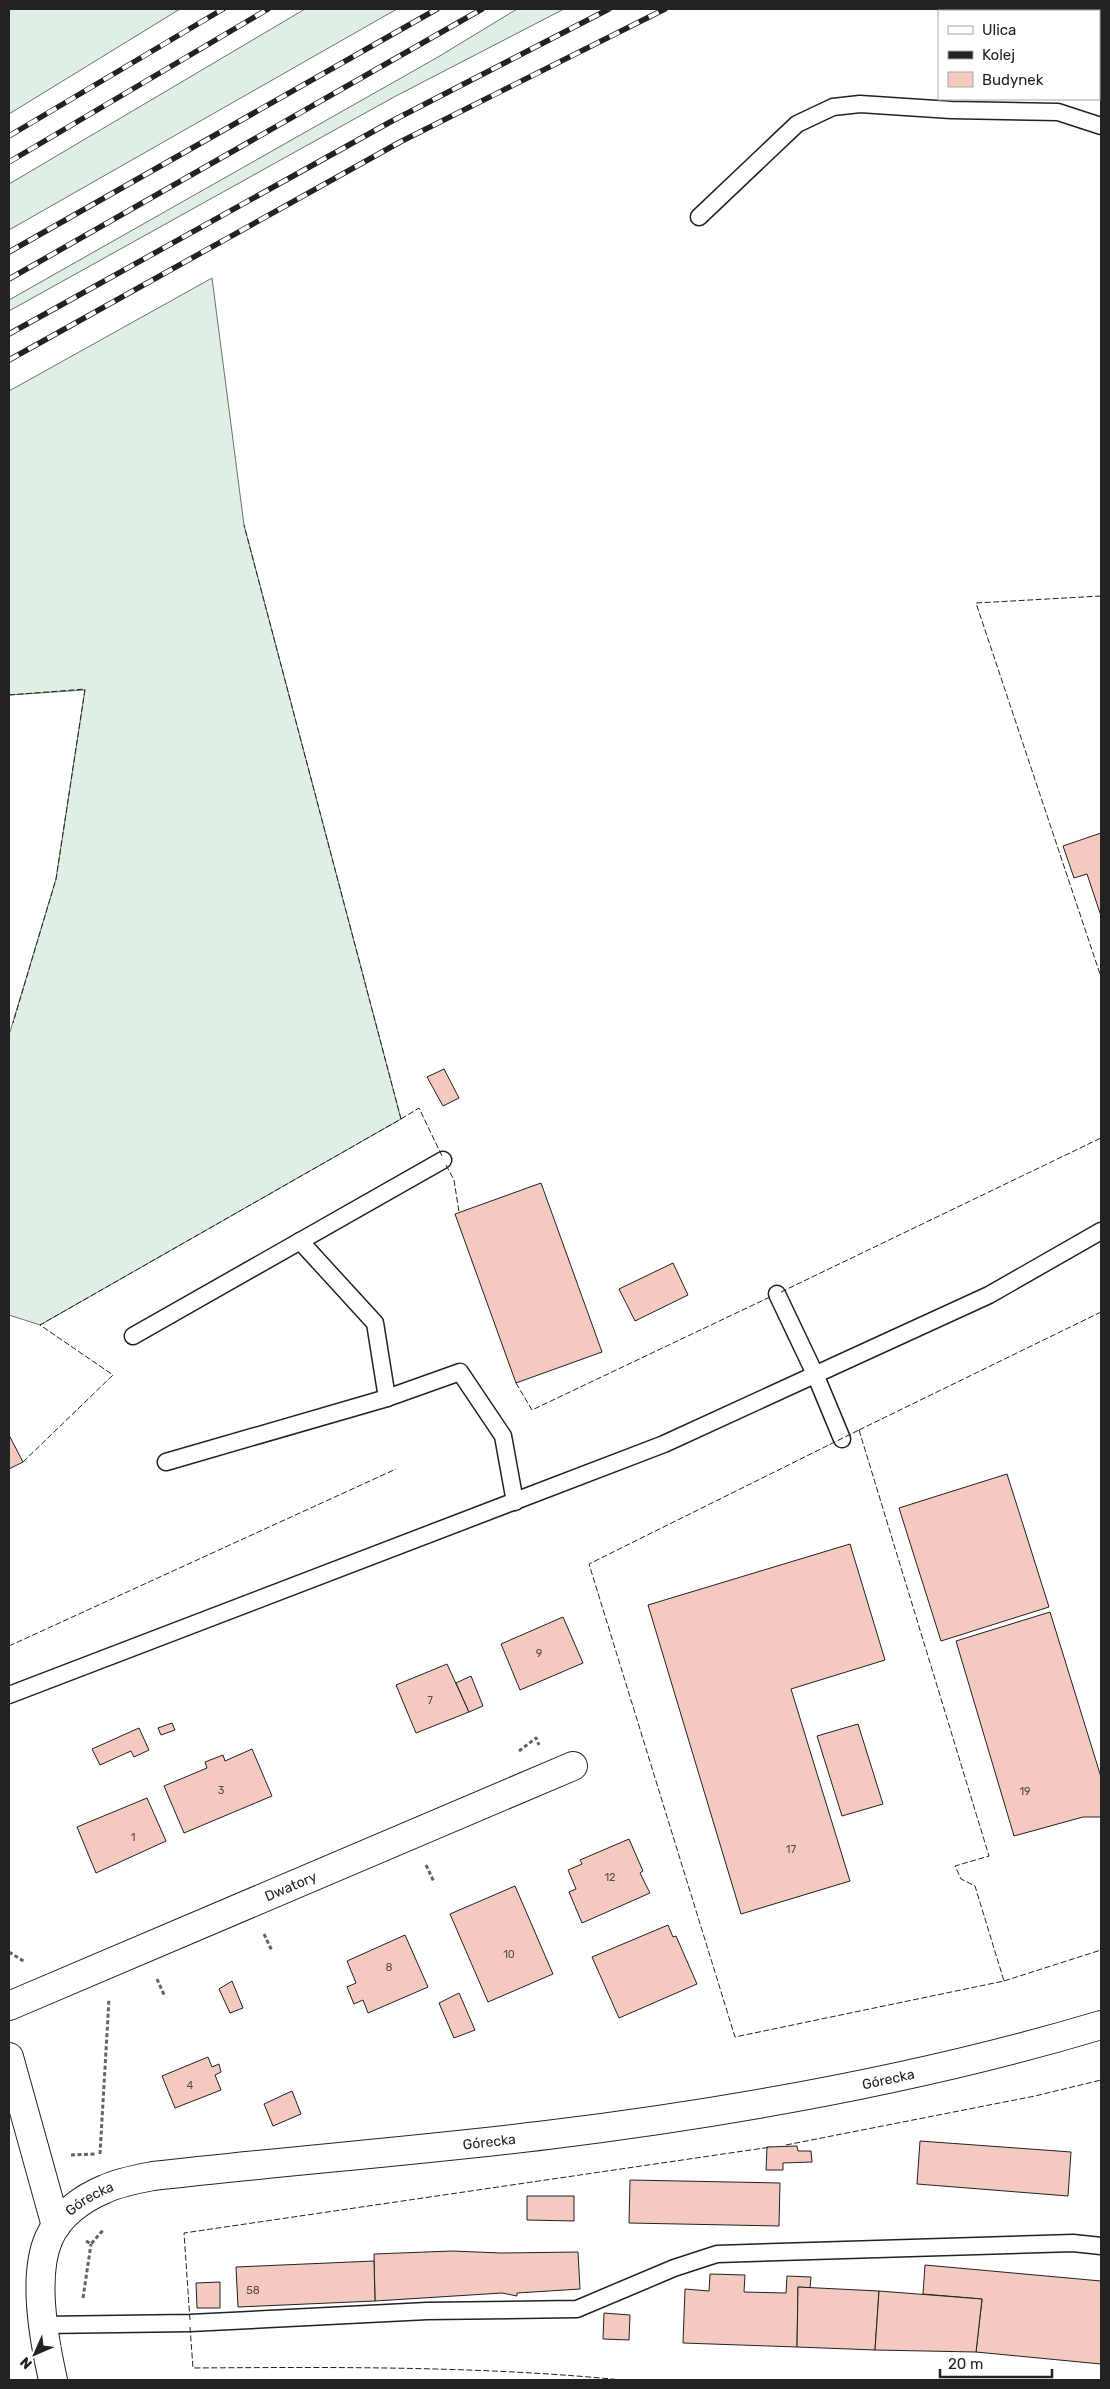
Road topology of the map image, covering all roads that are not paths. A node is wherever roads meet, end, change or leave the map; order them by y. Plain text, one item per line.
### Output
1 (1101, 126) edge
2 (699, 217) dead end
3 (444, 1160) dead end
4 (1101, 1231) edge
5 (300, 1241) junction
6 (777, 1294) dead end
7 (133, 1336) dead end
8 (815, 1374) junction
9 (387, 1398) junction
10 (842, 1439) dead end
11 (166, 1462) dead end
12 (515, 1502) junction
13 (9, 1695) edge
14 (573, 1766) dead end
15 (9, 2006) edge
16 (1101, 2025) edge
17 (9, 2057) edge
18 (56, 2226) junction
19 (1101, 2246) edge
20 (44, 2325) junction
21 (53, 2380) edge

1 - 2 lane
3 - 5 lane
4 - 8 lane
5 - 7 lane
5 - 9 lane
6 - 8 lane
8 - 10 lane
8 - 12 lane
9 - 11 lane
9 - 12 lane
12 - 13 lane
14 - 15 street, Dwatory
16 - 18 street, Górecka
17 - 18 street, Górecka
18 - 20 street
19 - 20 lane
20 - 21 street

